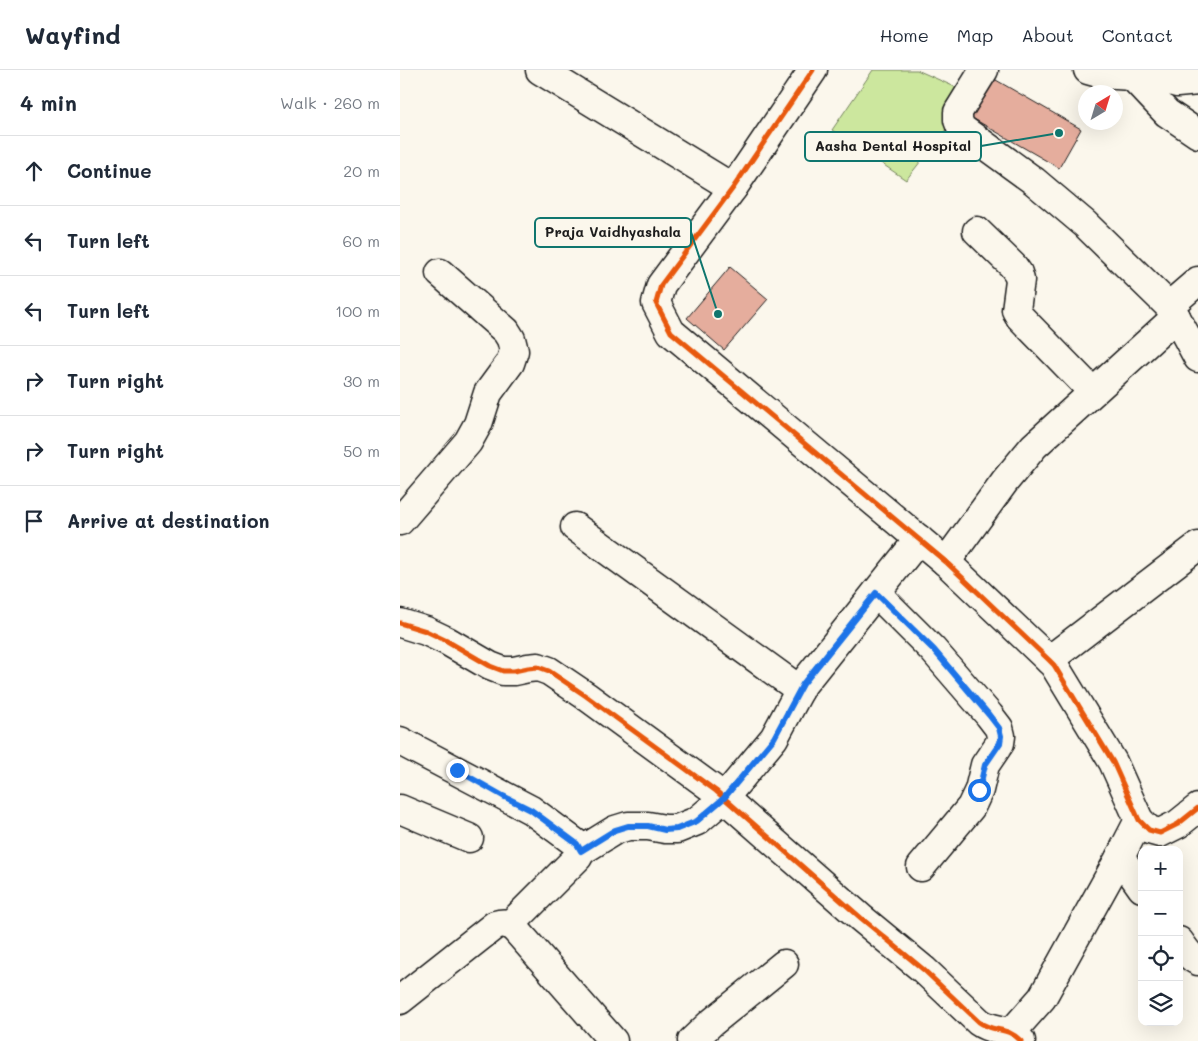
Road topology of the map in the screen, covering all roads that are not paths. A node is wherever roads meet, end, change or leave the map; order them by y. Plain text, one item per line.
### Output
1 (540, 70) edge
2 (813, 70) edge
3 (984, 70) edge
4 (1088, 70) edge
5 (1167, 74) edge
6 (1132, 76) junction
7 (1198, 82) edge
8 (1198, 134) edge
9 (733, 188) junction
10 (977, 231) dead end
11 (440, 274) dead end
12 (1198, 281) edge
13 (1172, 311) junction
14 (1198, 358) edge
15 (1093, 392) junction
16 (400, 521) edge
17 (575, 527) dead end
18 (919, 540) junction
19 (1198, 546) edge
20 (946, 562) junction
21 (876, 593) junction
22 (400, 623) edge
23 (1049, 660) junction
24 (800, 690) junction
25 (400, 741) edge
26 (724, 798) junction
27 (405, 818) edge
28 (1139, 820) junction
29 (1191, 821) edge
30 (469, 838) dead end
31 (581, 851) junction
32 (1120, 857) junction
33 (921, 867) dead end
34 (1138, 882) edge
35 (510, 925) junction
36 (1183, 947) edge
37 (1198, 961) edge
38 (784, 964) dead end
39 (400, 1000) edge
40 (1016, 1037) edge
41 (613, 1041) edge
42 (692, 1041) edge

1 - 9 street
2 - 9 street
3 - 13 street
4 - 6 street
5 - 6 street
5 - 7 street
6 - 8 street
9 - 18 street
10 - 15 street
11 - 16 street
12 - 13 street
13 - 14 street
13 - 15 street
15 - 20 street
17 - 24 street
18 - 20 street
18 - 21 street
19 - 23 street
20 - 23 street
21 - 24 street
21 - 33 street
22 - 26 street
23 - 28 street
24 - 26 street
25 - 31 street
26 - 31 street
26 - 40 street
27 - 30 street
28 - 29 street
28 - 32 street
31 - 35 street
32 - 34 street
32 - 40 street
35 - 39 street
35 - 41 street
36 - 37 street
38 - 42 street

